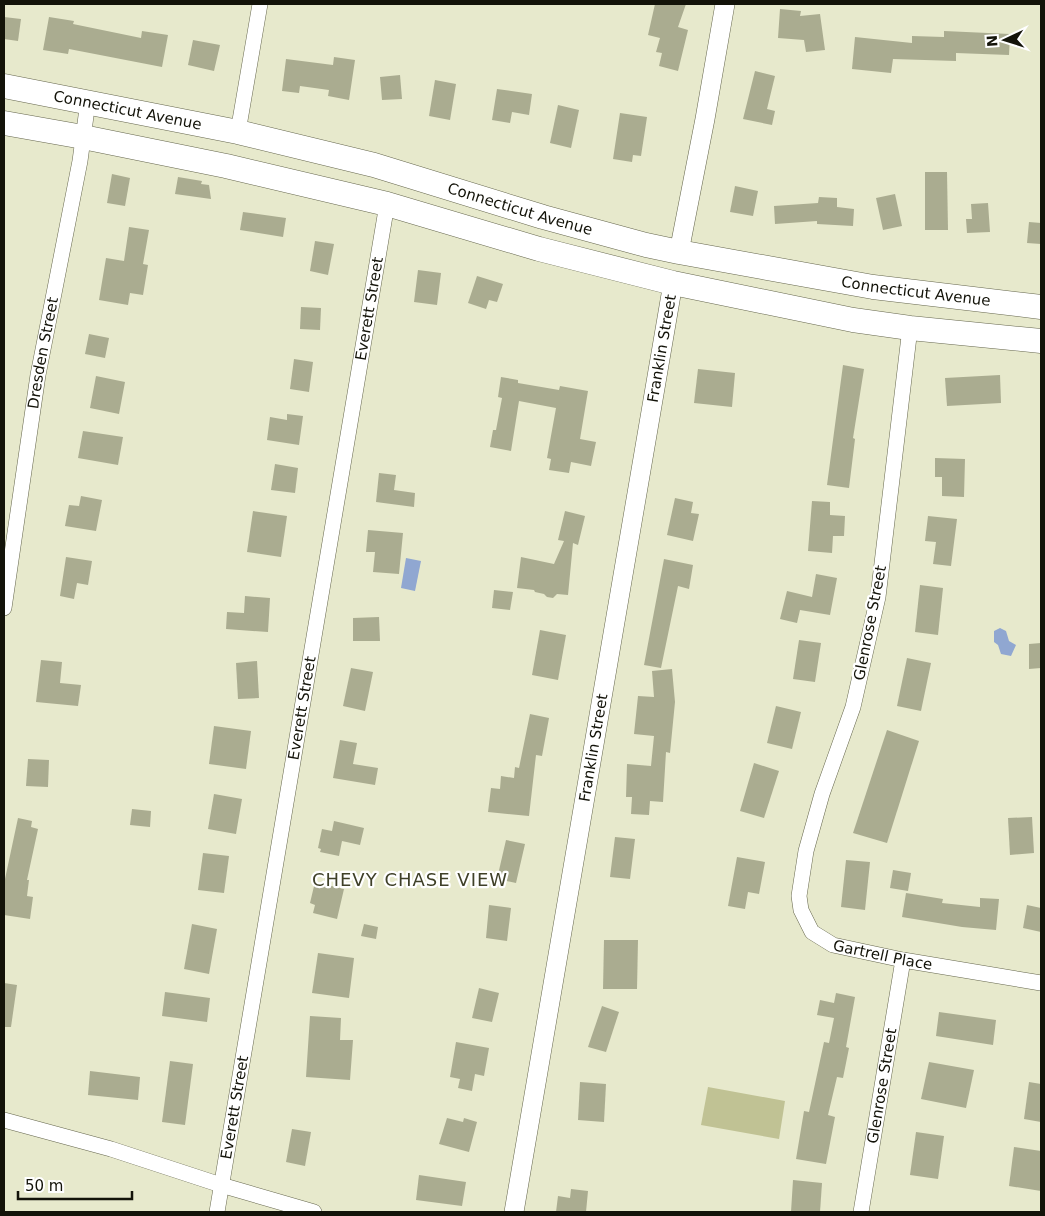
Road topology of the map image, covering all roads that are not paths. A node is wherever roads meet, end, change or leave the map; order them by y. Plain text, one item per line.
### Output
1 (260, 4) edge
2 (725, 4) edge
3 (4, 86) edge
4 (88, 101) junction
5 (4, 123) edge
6 (238, 132) junction
7 (83, 137) junction
8 (387, 204) junction
9 (679, 252) junction
10 (587, 261) junction
11 (792, 274) junction
12 (673, 283) junction
13 (1041, 307) edge
14 (910, 328) junction
15 (1041, 341) edge
16 (4, 608) edge
17 (806, 851) joint
18 (903, 960) junction
19 (1041, 983) edge
20 (4, 1120) edge
21 (221, 1185) junction
22 (217, 1212) edge
23 (314, 1212) edge
24 (514, 1212) edge
25 (861, 1212) edge

1 - 6 street
2 - 9 street
3 - 4 main road, Connecticut Avenue
4 - 6 main road, Connecticut Avenue
4 - 7 street, Dresden Street
5 - 7 main road, Connecticut Avenue
6 - 9 main road, Connecticut Avenue
7 - 8 main road, Connecticut Avenue
7 - 16 street, Dresden Street
8 - 10 main road, Connecticut Avenue
8 - 21 street, Everett Street
9 - 10 main road
9 - 11 main road, Connecticut Avenue
10 - 12 main road, Connecticut Avenue
11 - 12 main road
11 - 13 main road, Connecticut Avenue
12 - 14 main road, Connecticut Avenue
12 - 24 street, Franklin Street
14 - 15 main road, Connecticut Avenue
14 - 17 street, Glenrose Street
17 - 18 street, Gartrell Place
18 - 19 street, Gartrell Place
18 - 25 street, Glenrose Street
20 - 21 street
21 - 22 street, Everett Street
21 - 23 street

